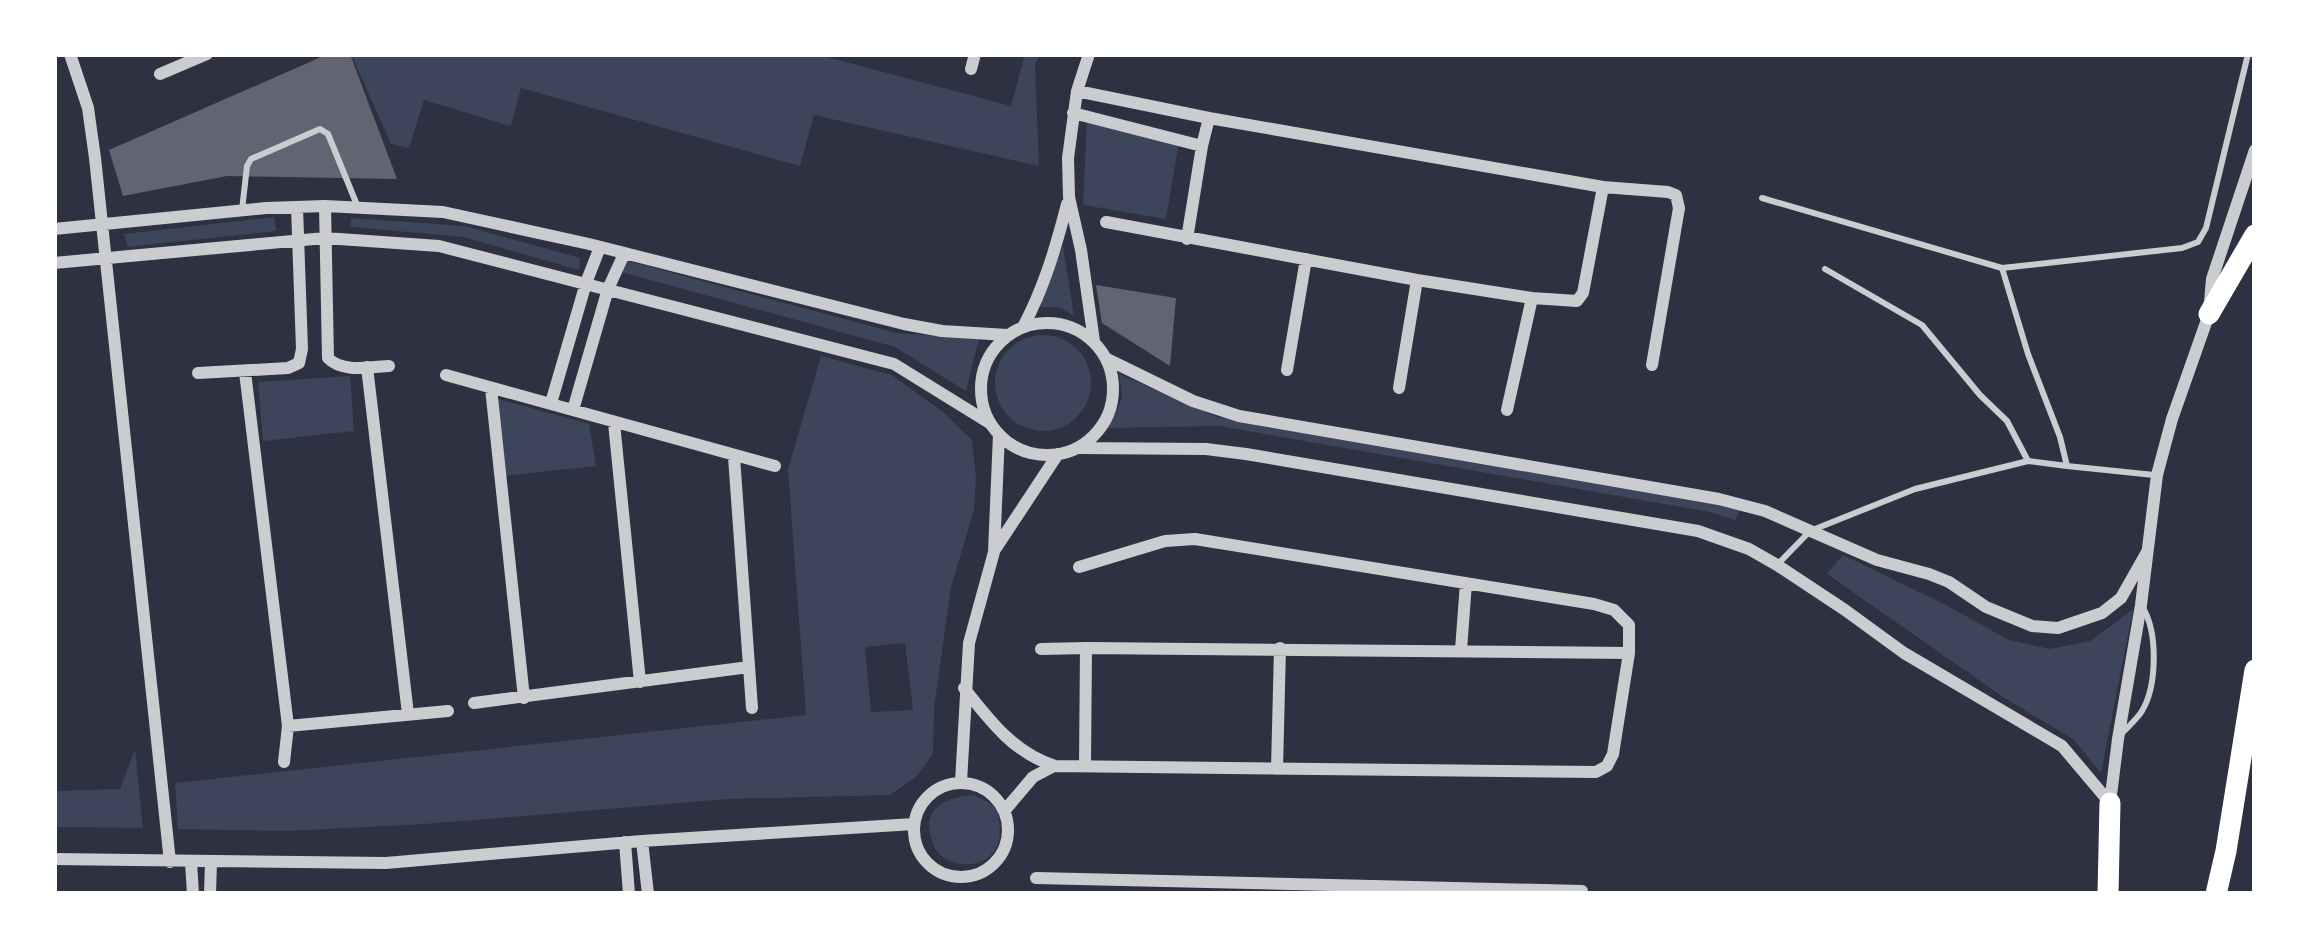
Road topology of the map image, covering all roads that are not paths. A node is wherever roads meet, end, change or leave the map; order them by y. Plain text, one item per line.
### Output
1 (70, 54) edge
2 (205, 54) edge
3 (1089, 54) edge
4 (2248, 54) edge
5 (160, 74) dead end
6 (1077, 91) junction
7 (1073, 113) junction
8 (1209, 118) junction
9 (1202, 146) junction
10 (2255, 150) edge
11 (1603, 188) junction
12 (1069, 197) junction
13 (1762, 198) dead end
14 (326, 206) junction
15 (297, 207) junction
16 (358, 208) junction
17 (242, 210) junction
18 (1106, 222) dead end
19 (101, 223) junction
20 (54, 229) edge
21 (2255, 235) edge
22 (326, 238) junction
23 (1187, 239) junction
24 (300, 240) junction
25 (600, 247) junction
26 (624, 254) junction
27 (106, 257) junction
28 (1306, 260) junction
29 (54, 263) edge
30 (2002, 268) junction
31 (1826, 269) dead end
32 (1417, 280) junction
33 (586, 283) junction
34 (608, 290) junction
35 (1532, 298) junction
36 (2209, 314) junction
37 (1023, 327) junction
38 (1007, 335) junction
39 (1094, 341) junction
40 (1107, 359) junction
41 (1652, 365) dead end
42 (389, 366) dead end
43 (368, 367) junction
44 (1287, 370) dead end
45 (245, 372) junction
46 (198, 373) dead end
47 (446, 375) dead end
48 (491, 388) junction
49 (1399, 388) dead end
50 (550, 403) junction
51 (573, 410) junction
52 (1508, 410) dead end
53 (614, 423) junction
54 (995, 429) junction
55 (1079, 448) junction
56 (1058, 454) junction
57 (734, 457) junction
58 (2027, 461) junction
59 (775, 466) dead end
60 (2067, 466) junction
61 (2157, 476) junction
62 (1810, 531) junction
63 (994, 552) junction
64 (2147, 552) junction
65 (1777, 565) junction
66 (1079, 567) dead end
67 (1466, 583) junction
68 (2141, 605) junction
69 (1086, 648) junction
70 (1280, 648) junction
71 (1041, 649) dead end
72 (1461, 650) junction
73 (1629, 652) junction
74 (749, 667) junction
75 (2255, 670) edge
76 (640, 682) junction
77 (964, 688) junction
78 (524, 698) junction
79 (474, 704) dead end
80 (752, 708) dead end
81 (448, 711) dead end
82 (408, 714) junction
83 (288, 726) junction
84 (2118, 739) junction
85 (284, 762) dead end
86 (1085, 765) junction
87 (1055, 766) junction
88 (1277, 769) junction
89 (961, 782) junction
90 (2110, 803) junction
91 (1005, 810) junction
92 (914, 824) junction
93 (642, 841) junction
94 (625, 842) junction
95 (54, 859) edge
96 (170, 862) junction
97 (191, 862) junction
98 (211, 862) junction
99 (961, 878) junction
100 (1036, 878) dead end
101 (1082, 887) edge
102 (1470, 891) edge
103 (1582, 891) dead end
104 (193, 894) edge
105 (210, 894) edge
106 (629, 894) edge
107 (648, 894) edge
108 (961, 894) edge
109 (2108, 894) edge
110 (2216, 894) edge

1 - 19 street
2 - 5 street
3 - 6 street
4 - 30 lane
6 - 7 street
6 - 8 street
7 - 9 street
7 - 12 street
8 - 9 street
8 - 11 street
9 - 23 street
10 - 36 street
11 - 35 street
11 - 41 street
12 - 37 street
12 - 39 street
13 - 30 lane
14 - 15 street
14 - 16 street
14 - 22 street
15 - 17 street
15 - 24 street
16 - 17 lane
16 - 25 street
17 - 19 street
18 - 23 street
19 - 20 street
19 - 27 street
21 - 36 highway
22 - 24 street
22 - 33 street
22 - 43 street
23 - 28 street
24 - 27 street
24 - 45 street
25 - 26 street
25 - 33 street
26 - 34 street
26 - 38 street
27 - 29 street
27 - 96 street
28 - 32 street
28 - 44 street
30 - 60 lane
31 - 58 lane
32 - 35 street
32 - 49 street
33 - 34 street
33 - 50 street
34 - 51 street
34 - 54 street
35 - 52 street
36 - 61 street
37 - 38 street
37 - 39 street
38 - 54 street
39 - 40 street
40 - 55 street
40 - 62 street
42 - 43 street
43 - 82 street
45 - 46 street
45 - 83 street
47 - 48 street
48 - 50 street
48 - 78 street
50 - 51 street
51 - 53 street
53 - 57 street
53 - 76 street
54 - 56 street
54 - 63 street
55 - 56 street
55 - 65 street
56 - 63 street
57 - 59 street
57 - 74 street
58 - 60 lane
58 - 62 lane
60 - 61 lane
61 - 64 street
62 - 64 street
62 - 65 lane
63 - 77 street
64 - 68 street
65 - 90 street
66 - 67 street
67 - 72 street
67 - 73 street
68 - 84 street
68 - 84 lane
69 - 70 street
69 - 71 street
69 - 86 street
70 - 72 street
70 - 88 street
72 - 73 street
73 - 88 street
74 - 76 street
74 - 80 street
75 - 110 highway
76 - 78 street
77 - 87 street
77 - 89 street
78 - 79 street
81 - 82 street
82 - 83 street
83 - 85 street
84 - 90 street
86 - 87 street
86 - 88 street
87 - 91 street
89 - 91 street
89 - 92 street
90 - 109 highway
91 - 99 street
92 - 93 street
92 - 99 street
93 - 94 street
93 - 107 street
94 - 98 street
94 - 106 street
95 - 96 street
96 - 97 street
97 - 98 street
97 - 104 street
98 - 105 street
99 - 108 street
100 - 101 street
101 - 102 street
102 - 103 street

